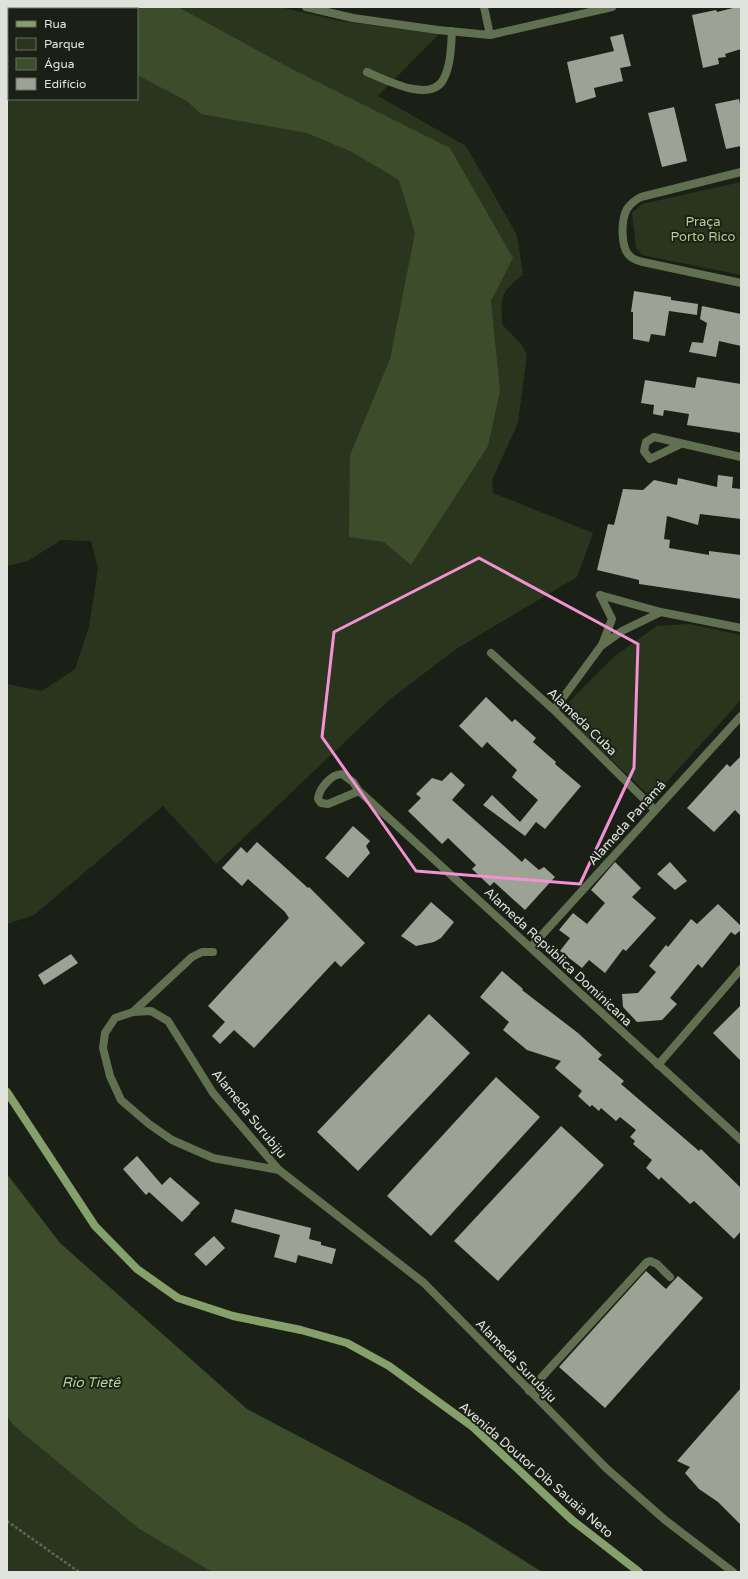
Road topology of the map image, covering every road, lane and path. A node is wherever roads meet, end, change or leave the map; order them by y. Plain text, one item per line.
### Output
1 (306, 7) edge
2 (484, 7) edge
3 (612, 7) edge
4 (452, 31) junction
5 (490, 35) junction
6 (367, 72) dead end
7 (741, 172) edge
8 (741, 283) edge
9 (681, 444) dead end
10 (741, 457) edge
11 (661, 612) junction
12 (741, 628) edge
13 (602, 646) junction
14 (492, 653) dead end
15 (554, 710) junction
16 (741, 716) edge
17 (359, 791) junction
18 (654, 810) junction
19 (531, 947) junction
20 (214, 952) dead end
21 (741, 969) edge
22 (133, 1012) junction
23 (658, 1065) junction
24 (7, 1092) edge
25 (741, 1140) edge
26 (279, 1170) junction
27 (670, 1277) dead end
28 (529, 1391) junction
29 (7, 1521) edge
30 (79, 1572) edge
31 (639, 1572) edge
32 (733, 1572) edge

1 - 4 street
2 - 5 street
3 - 5 street
4 - 5 street
4 - 6 street
7 - 8 street
9 - 10 street
11 - 12 street
11 - 13 street
11 - 13 street
13 - 15 street
14 - 15 street, Alameda Cuba
15 - 18 street, Alameda Cuba
16 - 18 street, Alameda Panamá
17 - 17 street, Alameda República Dominicana
17 - 19 street, Alameda República Dominicana
18 - 19 street, Alameda Panamá
19 - 23 street, Alameda República Dominicana
20 - 22 street
21 - 23 street
22 - 26 street, Alameda Surubiju
22 - 26 street, Alameda Surubiju
23 - 25 street, Alameda República Dominicana
24 - 31 main road, Avenida Doutor Dib Sauaia Neto
26 - 28 street, Alameda Surubiju
27 - 28 street
28 - 32 street, Alameda Surubiju
29 - 30 path

